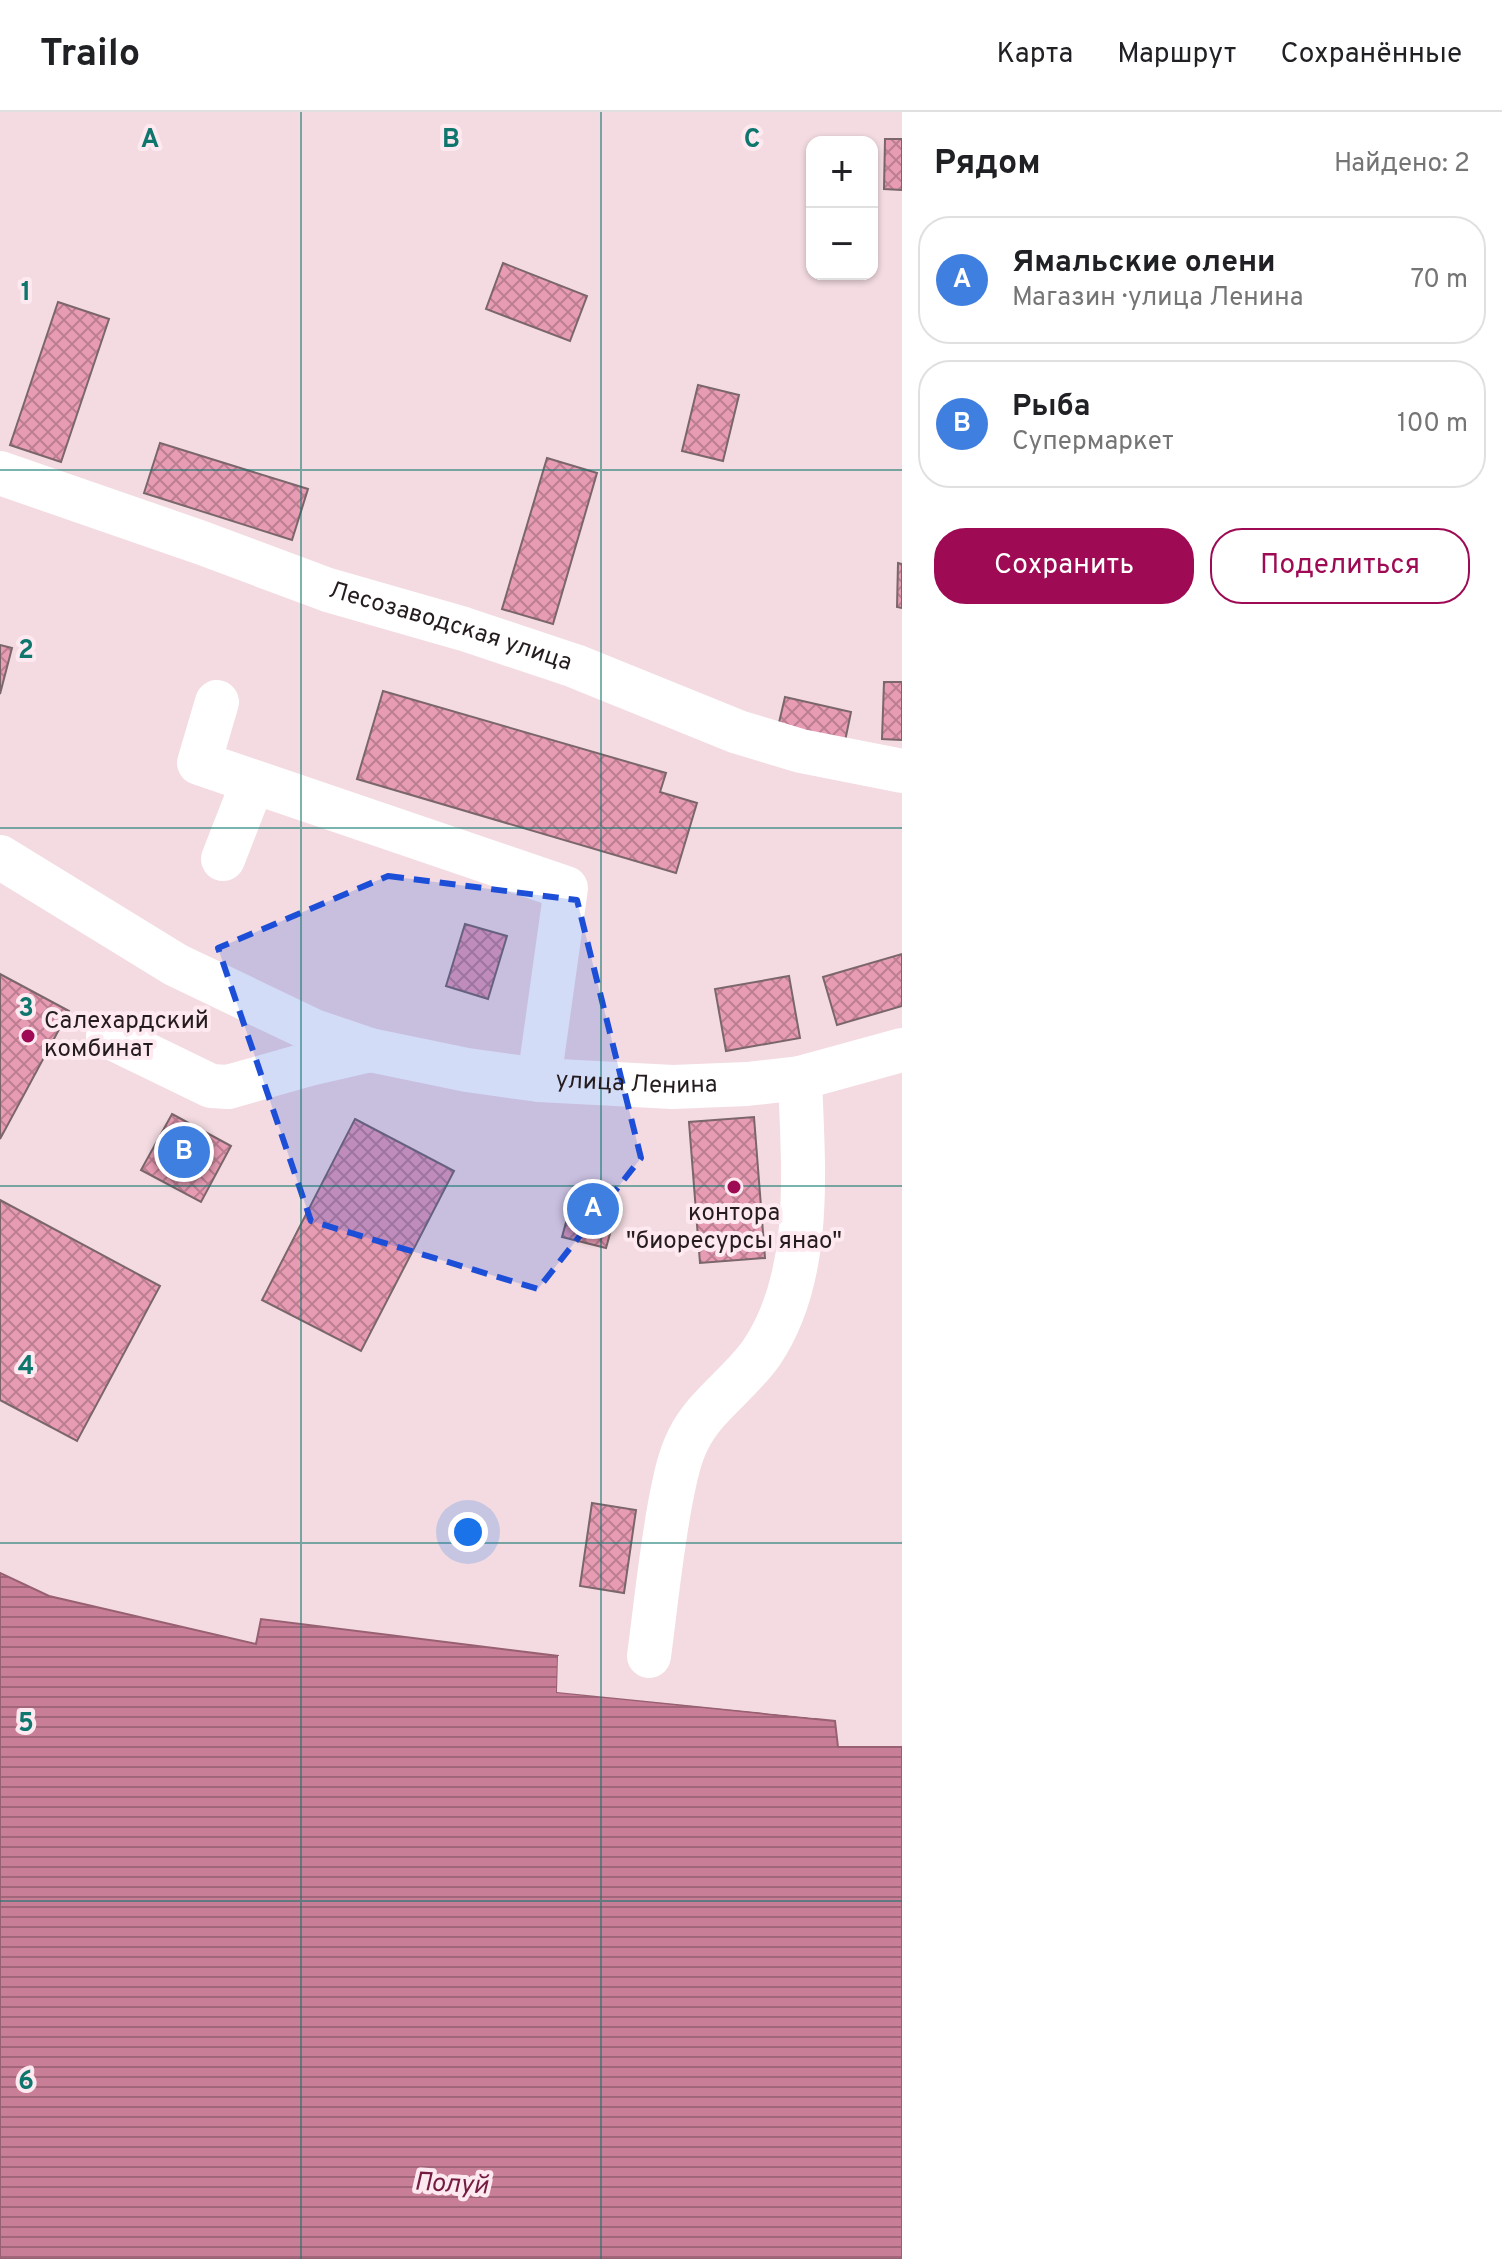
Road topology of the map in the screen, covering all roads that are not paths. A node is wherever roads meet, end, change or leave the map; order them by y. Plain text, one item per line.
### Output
1 (0, 473) edge
2 (217, 702) dead end
3 (902, 771) edge
4 (253, 782) junction
5 (0, 857) edge
6 (223, 859) dead end
7 (108, 1036) dead end
8 (370, 1050) junction
9 (902, 1050) edge
10 (800, 1078) junction
11 (539, 1080) junction
12 (649, 1656) dead end

1 - 3 street, Лесозаводская улица
2 - 4 street
4 - 6 street
4 - 11 street
5 - 8 street, улица Ленина
7 - 8 street
8 - 11 street, улица Ленина
9 - 10 street, улица Ленина
10 - 11 street, улица Ленина
10 - 12 street

